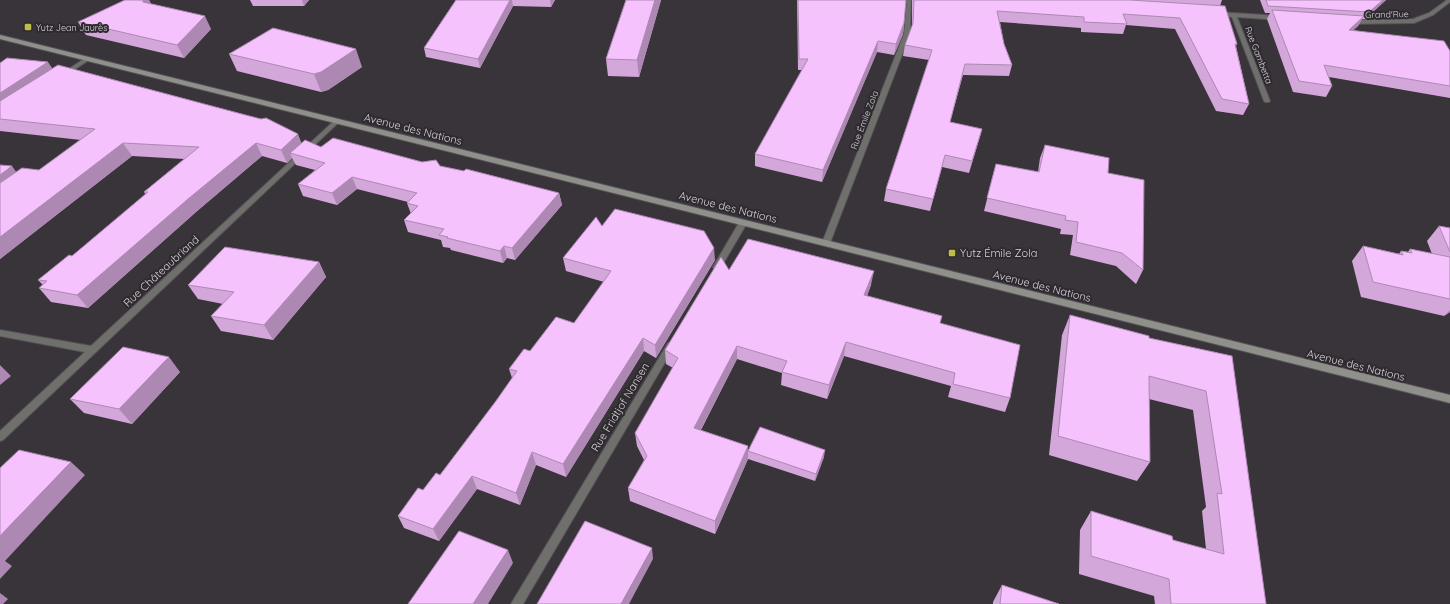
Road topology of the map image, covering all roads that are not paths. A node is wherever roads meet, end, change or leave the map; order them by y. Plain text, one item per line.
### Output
1 (909, 0) edge
2 (1450, 0) edge
3 (1211, 13) edge
4 (1234, 15) junction
5 (1288, 18) edge
6 (1342, 22) edge
7 (0, 37) edge
8 (87, 59) junction
9 (56, 79) edge
10 (1267, 101) dead end
11 (337, 121) junction
12 (744, 223) junction
13 (826, 243) junction
14 (712, 275) edge
15 (0, 333) edge
16 (676, 337) edge
17 (93, 350) junction
18 (1450, 399) edge
19 (0, 438) edge
20 (517, 604) edge

1 - 13 street, Rue Émile Zola
2 - 6 street, Grand'Rue
3 - 4 street
4 - 5 street
4 - 10 street, Rue Gambetta
7 - 8 main road, Avenue des Nations
8 - 9 street
8 - 11 main road, Avenue des Nations
11 - 12 main road, Avenue des Nations
11 - 17 street, Rue Châteaubriand
12 - 13 main road, Avenue des Nations
12 - 14 street
13 - 18 main road, Avenue des Nations
15 - 17 street
16 - 20 street, Rue Fridtjof Nansen
17 - 19 street, Rue Châteaubriand

